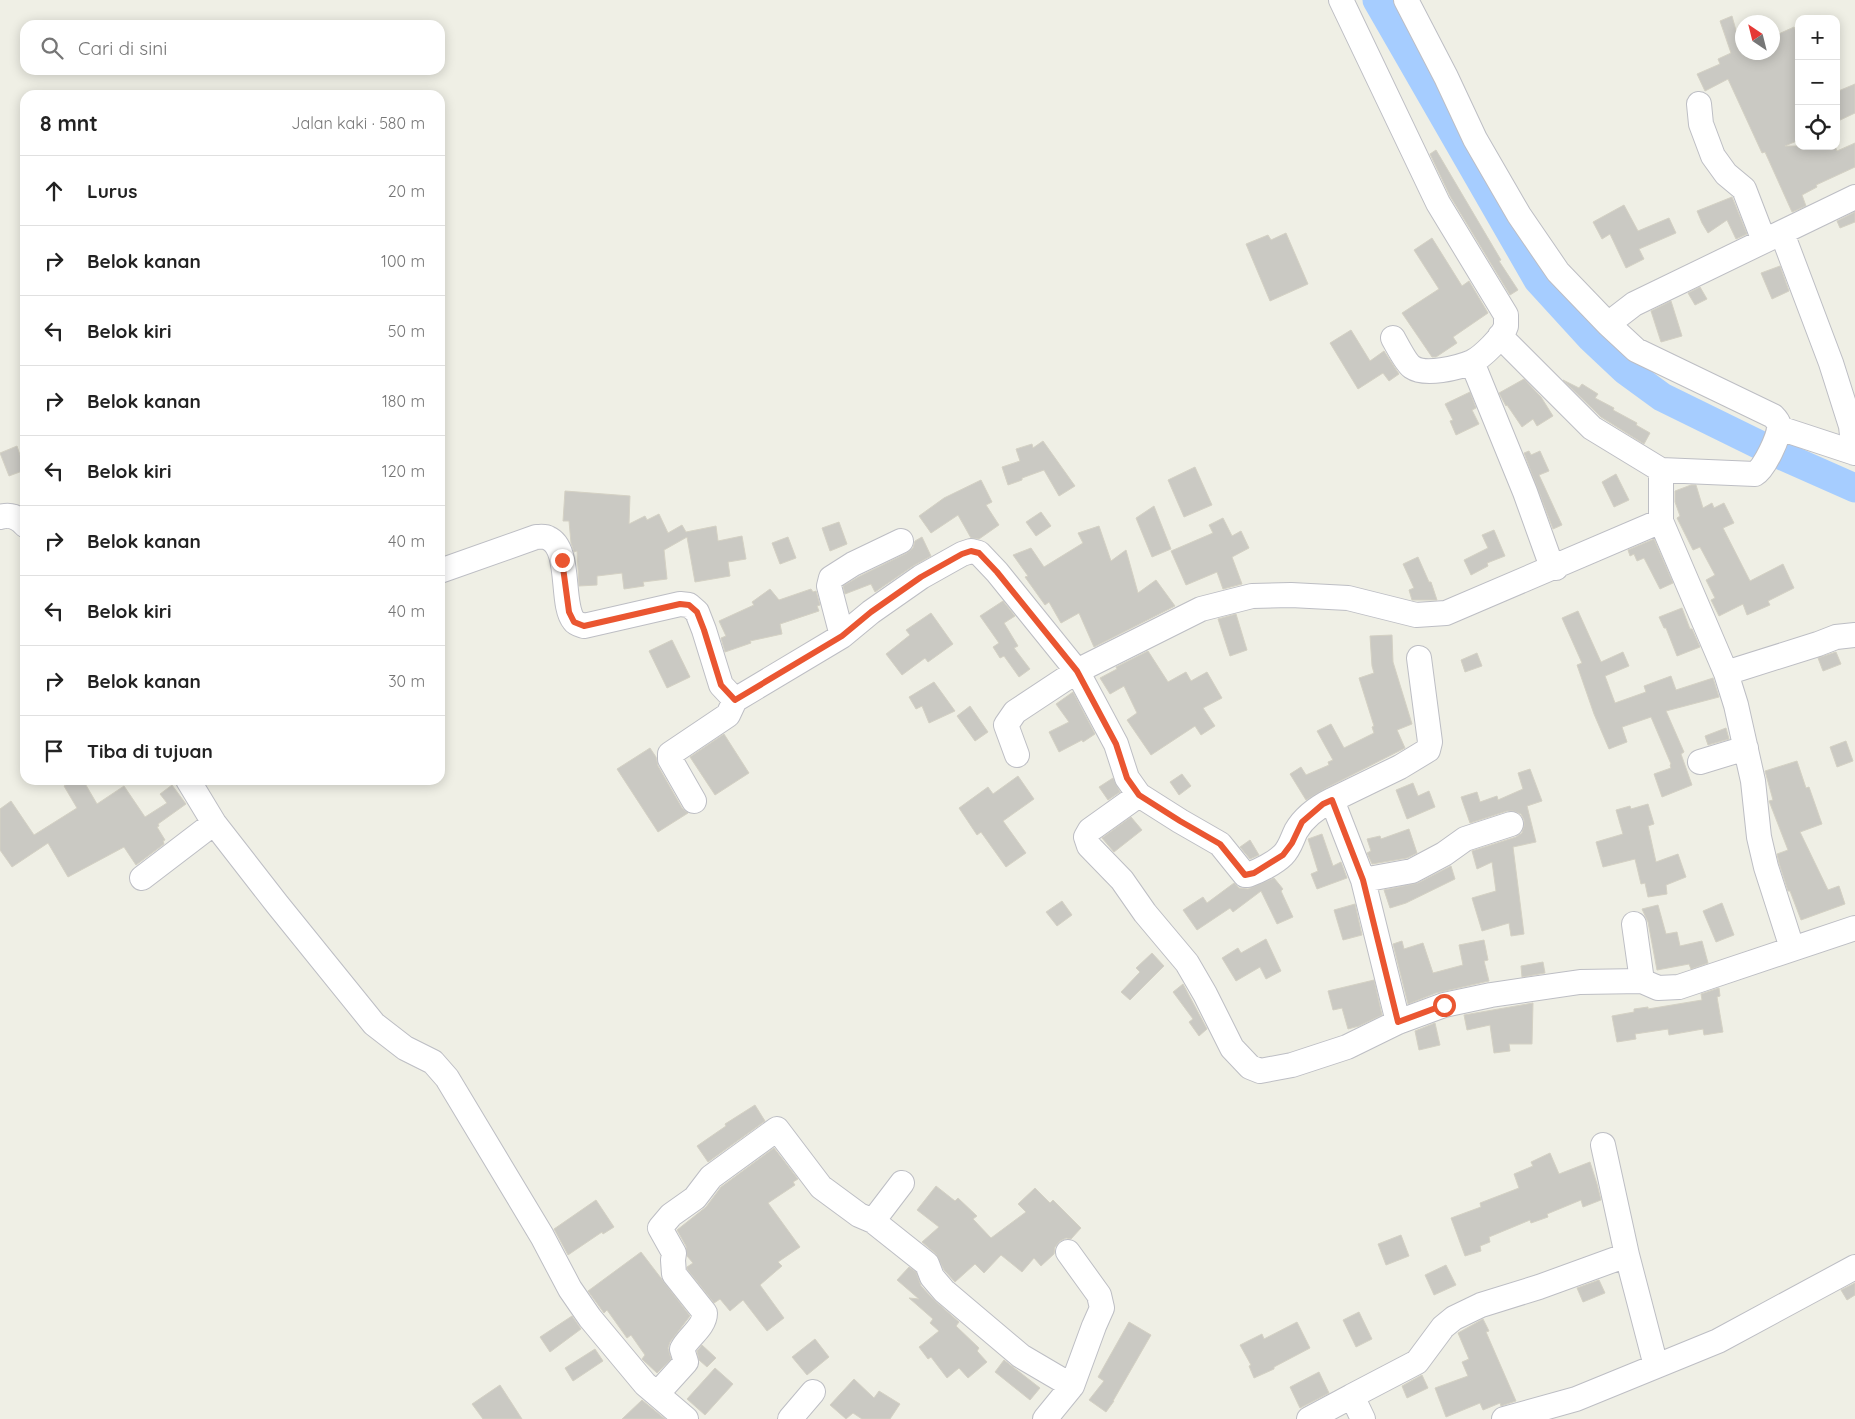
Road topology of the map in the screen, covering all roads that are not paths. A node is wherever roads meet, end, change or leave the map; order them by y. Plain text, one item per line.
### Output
1 (1341, 0) edge
2 (1406, 0) edge
3 (1699, 104) dead end
4 (1855, 197) edge
5 (1773, 237) junction
6 (1608, 324) junction
7 (1500, 336) junction
8 (1393, 338) dead end
9 (1472, 362) junction
10 (1775, 440) junction
11 (1855, 453) edge
12 (1661, 470) junction
13 (1662, 521) junction
14 (901, 541) dead end
15 (1556, 568) junction
16 (445, 569) edge
17 (1855, 635) edge
18 (842, 636) junction
19 (1419, 658) dead end
20 (1077, 671) junction
21 (1726, 673) junction
22 (735, 700) junction
23 (1746, 748) junction
24 (1017, 755) dead end
25 (1700, 762) dead end
26 (191, 785) edge
27 (1139, 795) junction
28 (1332, 800) junction
29 (694, 801) dead end
30 (214, 823) junction
31 (1511, 824) dead end
32 (142, 878) dead end
33 (1363, 880) junction
34 (1634, 924) dead end
35 (1855, 928) edge
36 (1792, 948) junction
37 (1642, 981) junction
38 (1398, 1022) junction
39 (1603, 1145) dead end
40 (902, 1183) dead end
41 (873, 1221) junction
42 (1068, 1252) dead end
43 (1627, 1254) junction
44 (1855, 1267) edge
45 (1656, 1366) junction
46 (1072, 1386) junction
47 (814, 1392) dead end
48 (657, 1394) junction
49 (1352, 1396) junction
50 (686, 1419) edge
51 (790, 1419) edge
52 (1045, 1419) edge
53 (1309, 1419) edge
54 (1363, 1419) edge
55 (1504, 1419) edge

1 - 7 street
2 - 6 street
3 - 5 street
4 - 5 street
5 - 6 street
5 - 11 street
6 - 10 street
7 - 9 street
7 - 12 street
8 - 9 street
9 - 15 street
10 - 11 street
10 - 12 street
12 - 13 street
13 - 15 street
13 - 21 street
14 - 18 street
15 - 20 street
16 - 22 street
17 - 21 street
18 - 20 street
18 - 22 street
19 - 28 street
20 - 24 street
20 - 27 street
21 - 23 street
22 - 29 street
23 - 25 street
23 - 36 street
26 - 30 street
27 - 28 street
27 - 38 street
28 - 33 street
30 - 32 street
30 - 48 street
31 - 33 street
33 - 38 street
34 - 37 street
35 - 36 street
36 - 37 street
37 - 38 street
39 - 43 street
40 - 41 street
41 - 46 street
41 - 48 street
42 - 46 street
43 - 45 street
43 - 49 street
44 - 45 street
45 - 55 street
46 - 52 street
47 - 51 street
48 - 50 street
49 - 53 street
49 - 54 street

